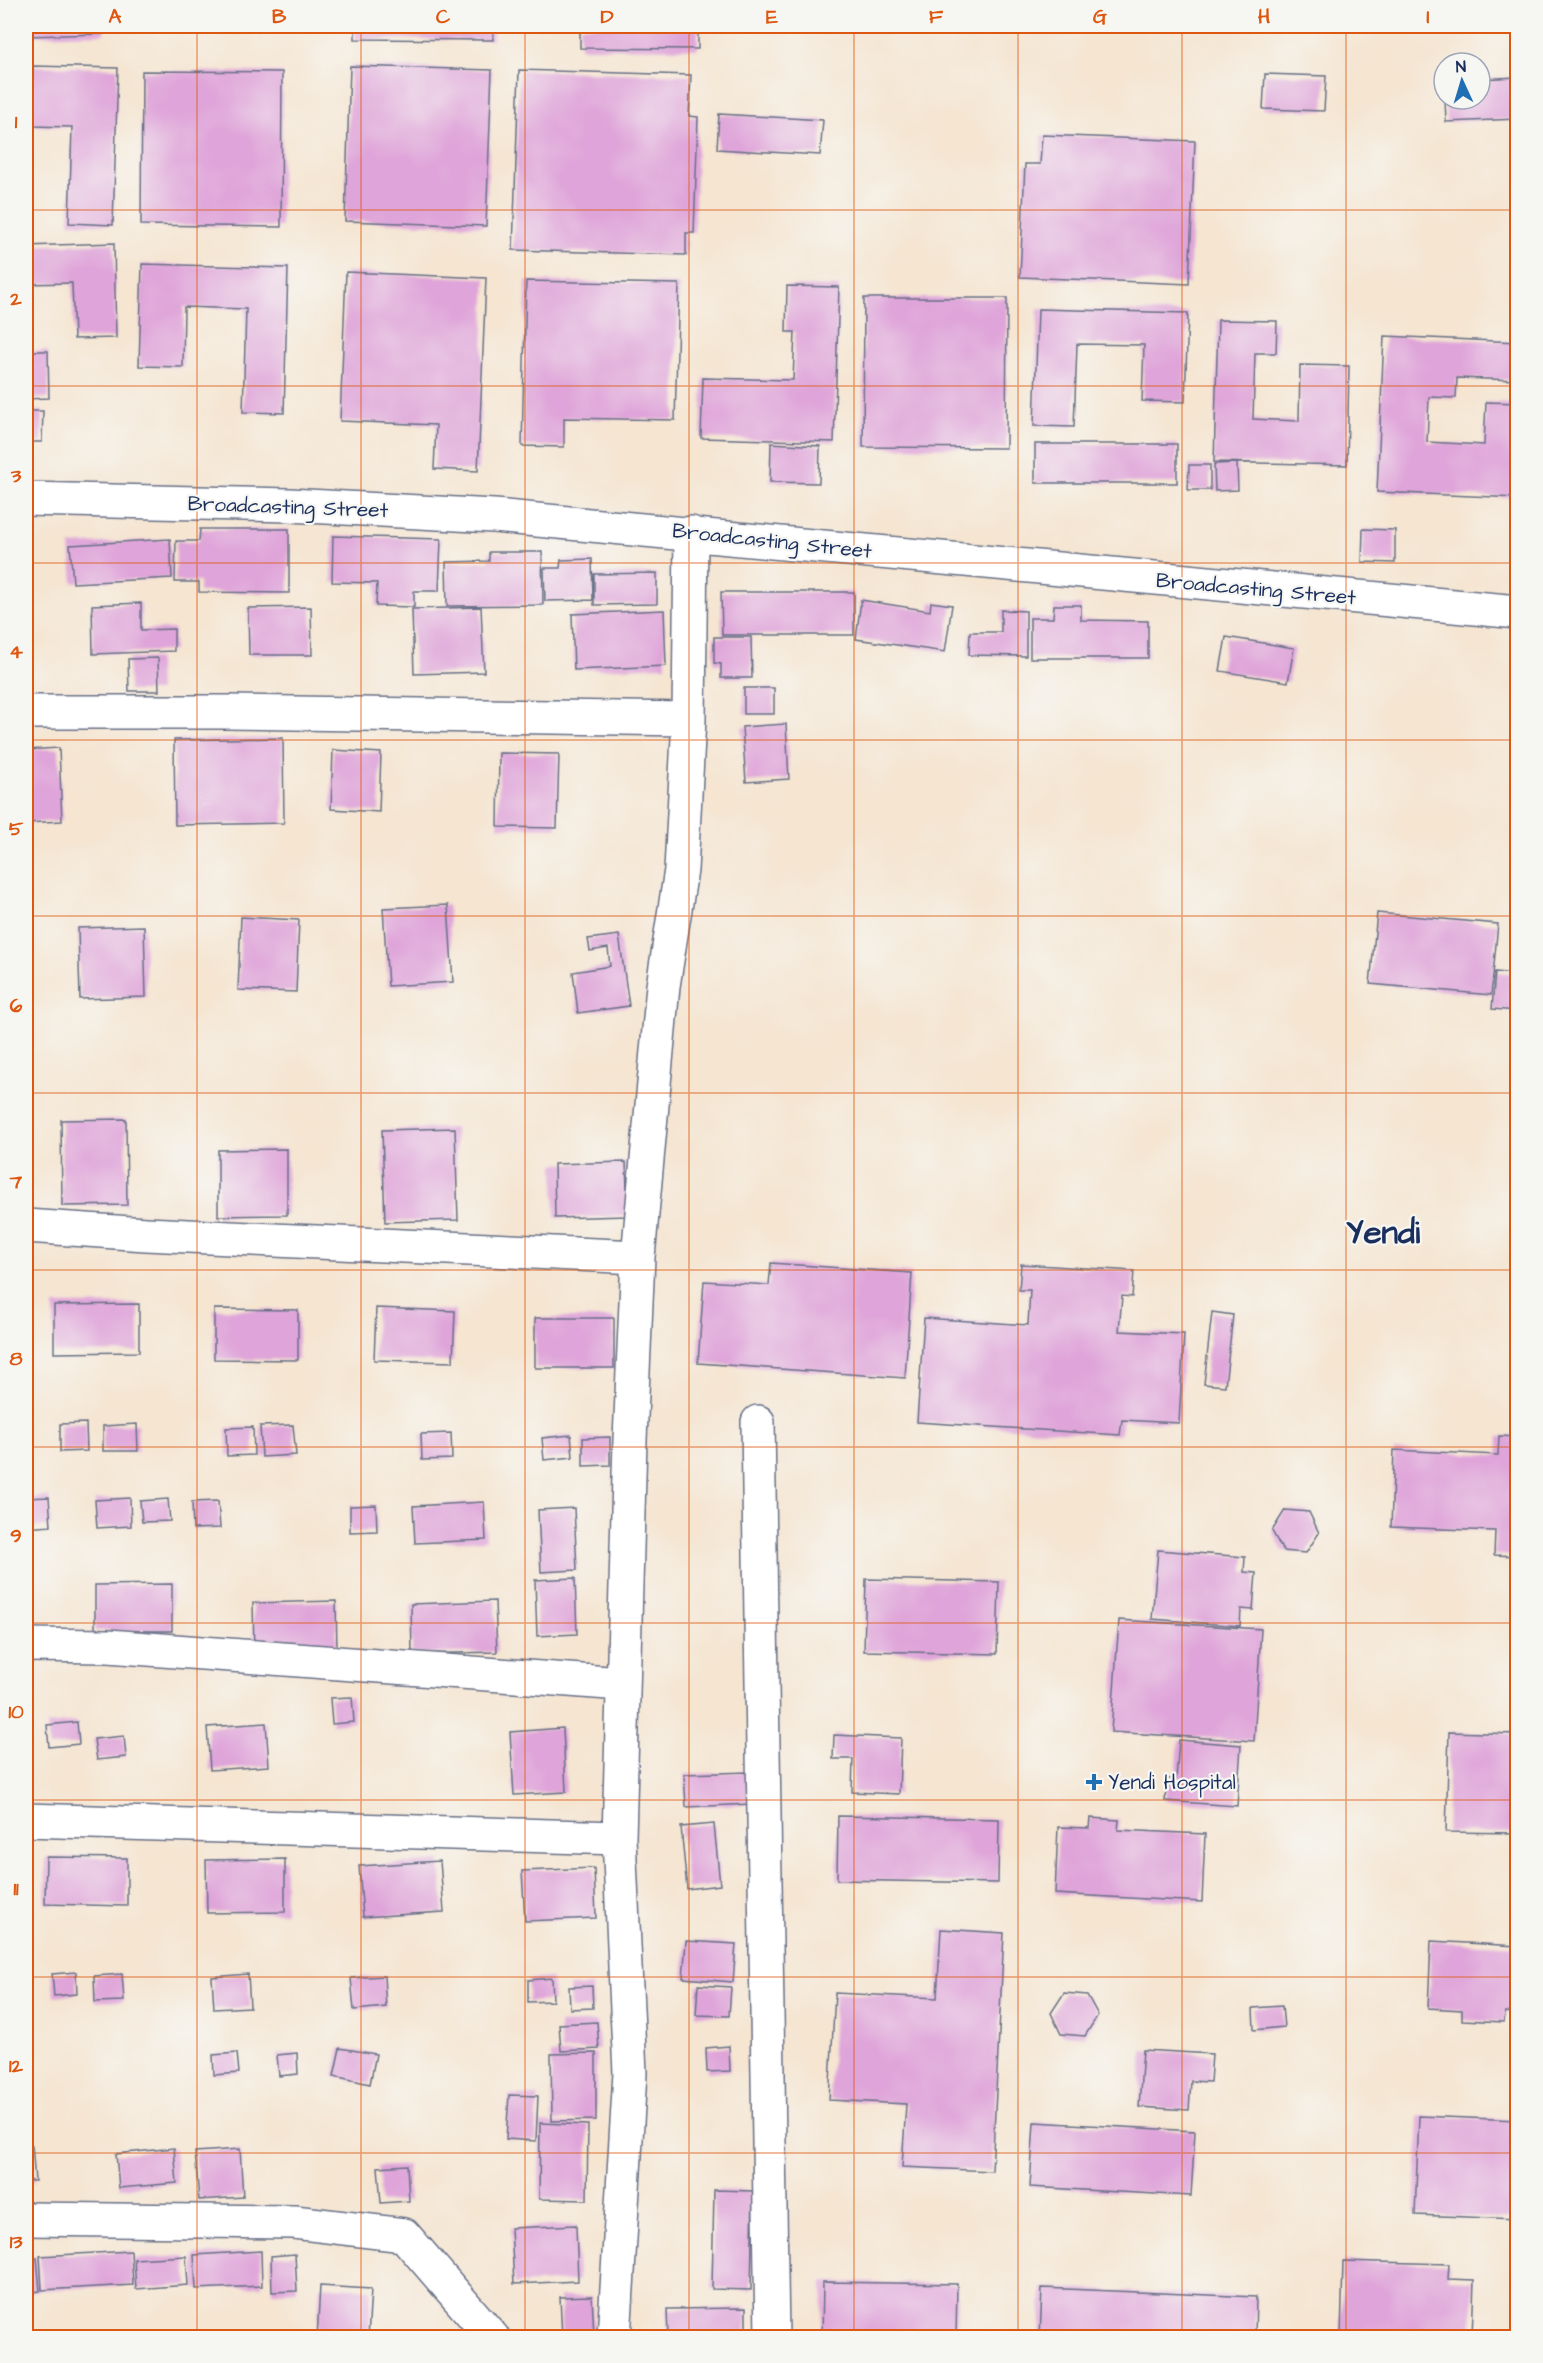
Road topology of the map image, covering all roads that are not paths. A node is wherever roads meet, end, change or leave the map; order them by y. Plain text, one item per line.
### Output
1 (26, 499) edge
2 (691, 533) junction
3 (1518, 612) edge
4 (26, 712) edge
5 (689, 720) junction
6 (26, 1226) edge
7 (638, 1257) junction
8 (758, 1422) dead end
9 (26, 1645) edge
10 (622, 1684) junction
11 (26, 1820) edge
12 (619, 1838) junction
13 (26, 2219) edge
14 (494, 2337) edge
15 (614, 2337) edge
16 (772, 2337) edge

1 - 2 street, Broadcasting Street
2 - 3 street, Broadcasting Street
2 - 5 street
4 - 5 street
5 - 7 street
6 - 7 street
7 - 10 street
8 - 16 street
9 - 10 street
10 - 12 street
11 - 12 street
12 - 15 street
13 - 14 street

